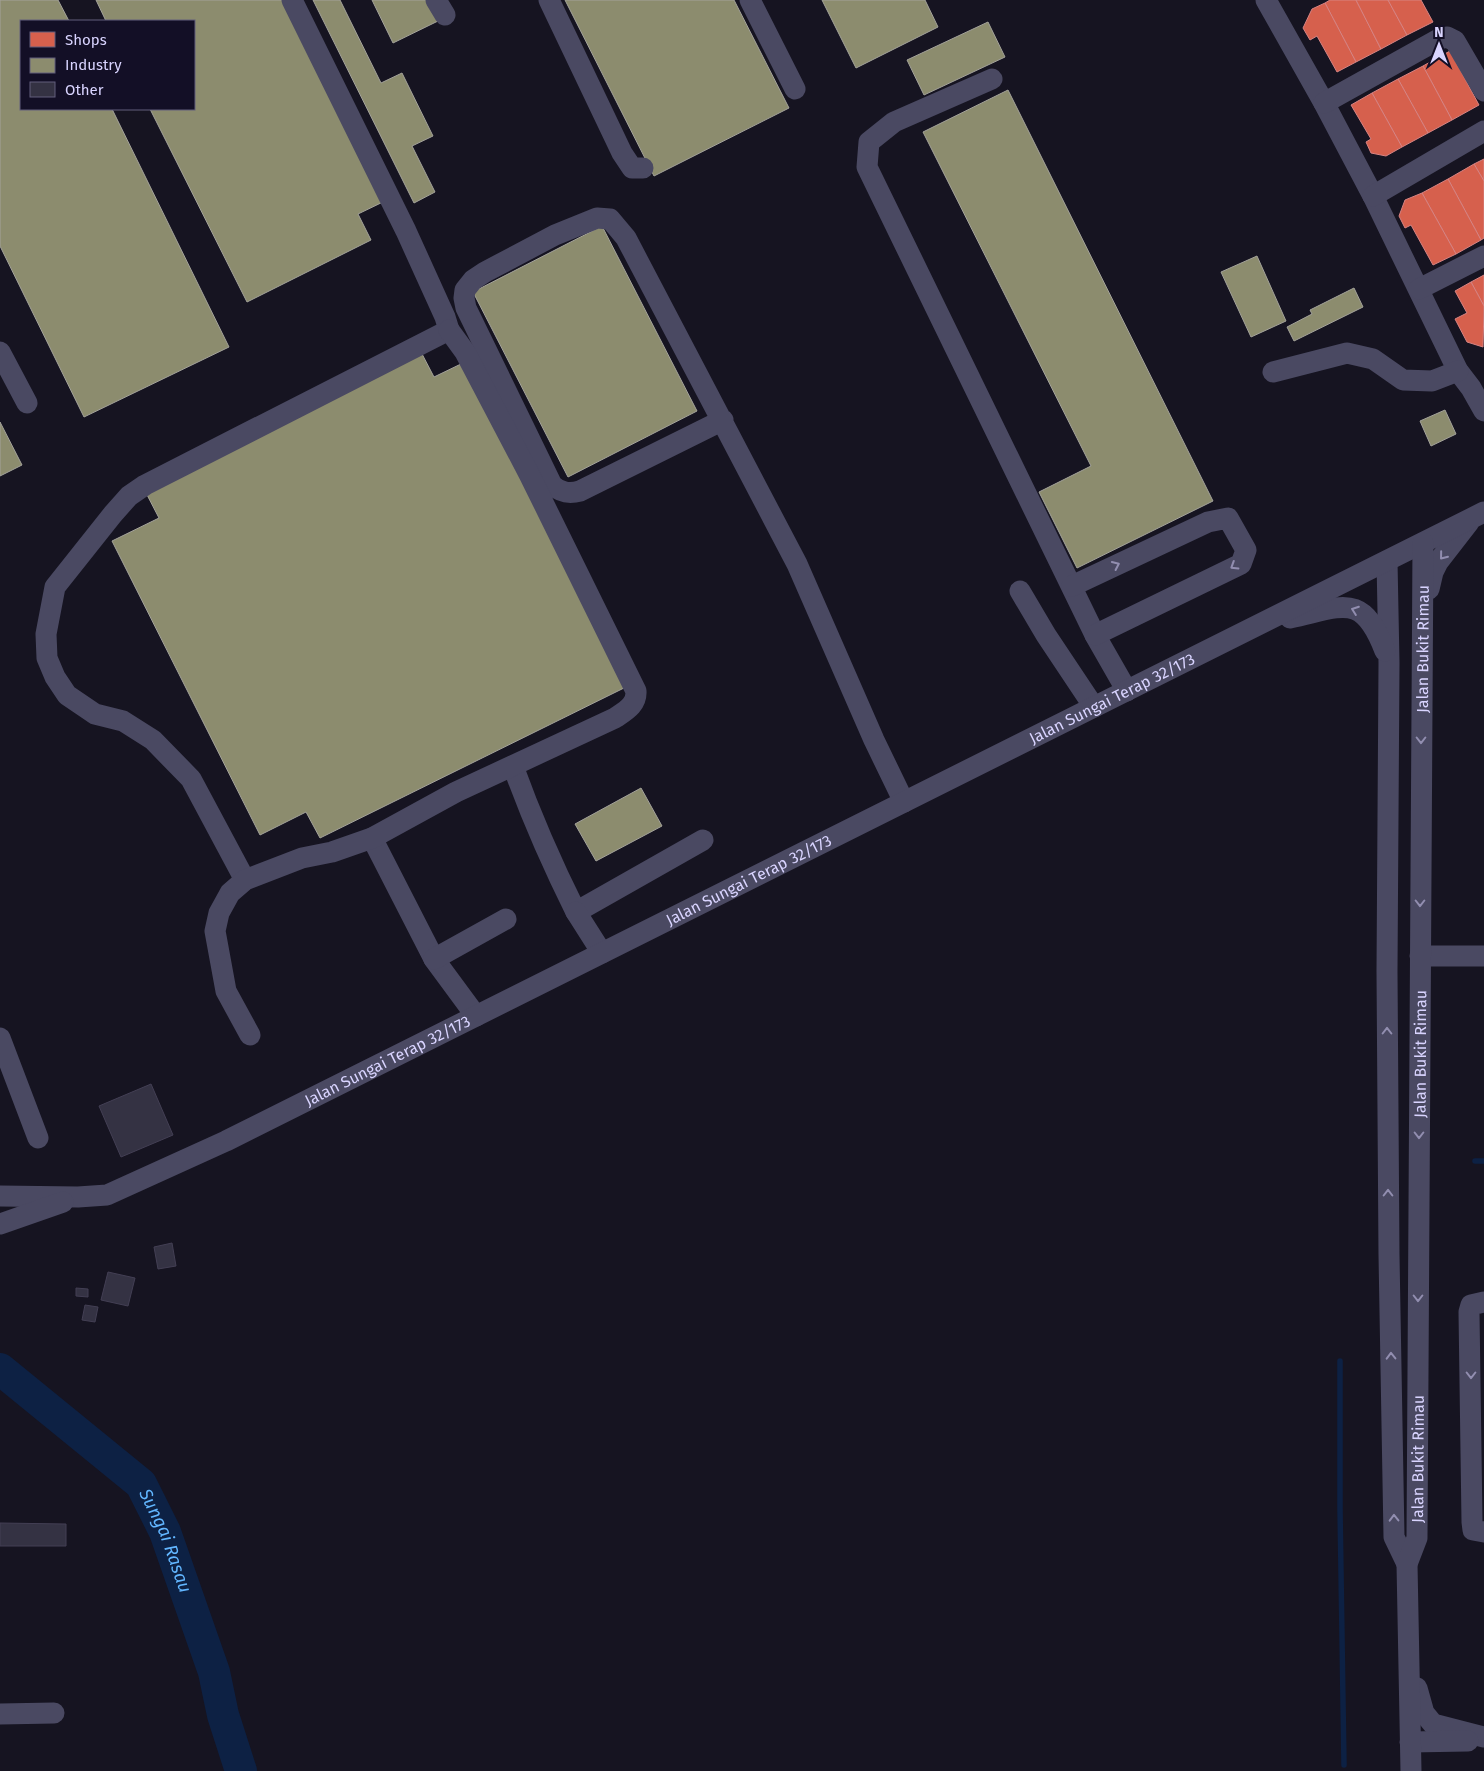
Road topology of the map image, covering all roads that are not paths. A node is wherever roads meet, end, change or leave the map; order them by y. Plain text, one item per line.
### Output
1 (292, 0) edge
2 (548, 0) edge
3 (750, 0) edge
4 (1266, 0) edge
5 (992, 79) dead end
6 (795, 88) dead end
7 (1484, 91) edge
8 (1324, 103) junction
9 (1484, 131) edge
10 (643, 168) dead end
11 (1373, 196) junction
12 (1484, 256) edge
13 (1419, 289) junction
14 (449, 330) junction
15 (0, 352) edge
16 (1458, 371) junction
17 (1273, 372) dead end
18 (1477, 384) edge
19 (27, 403) dead end
20 (1484, 411) edge
21 (723, 420) junction
22 (1479, 515) edge
23 (1423, 543) junction
24 (1387, 561) junction
25 (1072, 586) junction
26 (1020, 590) dead end
27 (1261, 624) junction
28 (1095, 635) junction
29 (1422, 657) junction
30 (1389, 663) junction
31 (1127, 691) junction
32 (1094, 707) junction
33 (513, 766) junction
34 (904, 802) junction
35 (372, 838) junction
36 (703, 840) dead end
37 (244, 880) junction
38 (576, 912) junction
39 (506, 919) dead end
40 (602, 952) junction
41 (1420, 956) junction
42 (1484, 956) edge
43 (434, 959) junction
44 (476, 1016) junction
45 (250, 1034) dead end
46 (0, 1038) edge
47 (38, 1138) dead end
48 (0, 1196) edge
49 (78, 1197) junction
50 (0, 1224) edge
51 (1484, 1302) edge
52 (1477, 1350) edge
53 (1478, 1483) edge
54 (1484, 1532) edge
55 (1407, 1564) junction
56 (1408, 1631) junction
57 (54, 1713) dead end
58 (0, 1714) edge
59 (1484, 1739) edge
60 (1410, 1742) junction
61 (1411, 1771) edge

1 - 14 street
2 - 10 street
3 - 6 street
4 - 8 street
5 - 25 street
7 - 8 street
8 - 11 street
9 - 11 street
11 - 13 street
12 - 13 street
13 - 16 street
14 - 33 street
14 - 37 street
15 - 19 street
16 - 17 street
16 - 18 street
18 - 20 street
21 - 21 street
21 - 34 street
22 - 23 street, Jalan Sungai Terap 32/173
22 -> 29 street
23 - 24 street, Jalan Sungai Terap 32/173
23 - 29 street, Jalan Bukit Rimau
24 - 27 street, Jalan Sungai Terap 32/173
24 - 30 street, Jalan Bukit Rimau
25 - 28 street
25 -> 28 street
26 - 32 street
30 -> 27 street
27 - 31 street, Jalan Sungai Terap 32/173
28 - 31 street
29 -> 41 street, Jalan Bukit Rimau
55 -> 30 street, Jalan Bukit Rimau
31 - 32 street, Jalan Sungai Terap 32/173
32 - 34 street, Jalan Sungai Terap 32/173
33 - 35 street
33 - 38 street
34 - 40 street, Jalan Sungai Terap 32/173
35 - 37 street
35 - 43 street
36 - 38 street
37 - 45 street
38 - 40 street
39 - 43 street
40 - 44 street, Jalan Sungai Terap 32/173
41 - 42 street
41 -> 55 street, Jalan Bukit Rimau
43 - 44 street
44 - 49 street, Jalan Sungai Terap 32/173
46 - 47 street
48 - 49 street, Jalan Sungai Terap 32/173
49 - 50 street
51 - 52 street
52 -> 53 street
53 - 54 street
55 - 56 street, Jalan Bukit Rimau
56 - 59 street
56 - 60 street, Jalan Bukit Rimau
57 - 58 street
59 - 60 street
60 - 61 street, Jalan Bukit Rimau

